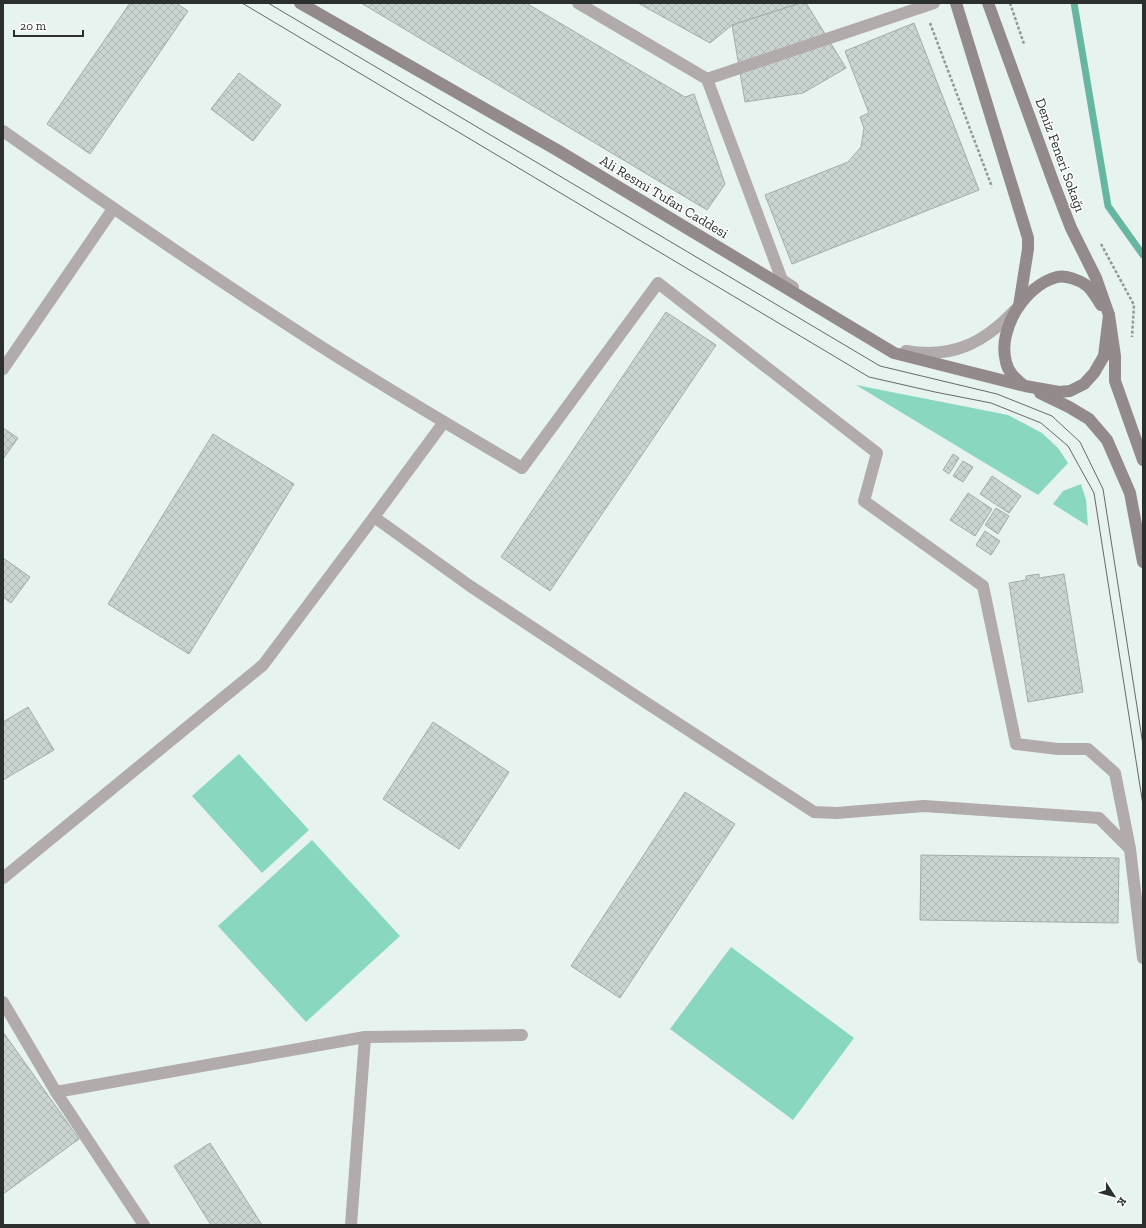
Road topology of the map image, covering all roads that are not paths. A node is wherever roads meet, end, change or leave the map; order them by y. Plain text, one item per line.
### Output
1 (300, 3) edge
2 (578, 3) edge
3 (956, 3) edge
4 (988, 3) edge
5 (928, 5) edge
6 (707, 79) junction
7 (3, 131) edge
8 (113, 209) junction
9 (1019, 306) junction
10 (1109, 315) junction
11 (3, 369) edge
12 (1025, 386) junction
13 (444, 422) junction
14 (1143, 460) edge
15 (374, 517) junction
16 (1143, 562) edge
17 (1130, 849) junction
18 (3, 878) edge
19 (1143, 958) edge
20 (3, 1002) edge
21 (522, 1035) dead end
22 (365, 1037) junction
23 (56, 1092) junction
24 (144, 1225) edge
25 (350, 1225) edge

1 - 12 main road, Ali Resmi Tufan Caddesi
2 - 6 lane
3 - 9 main road, Deniz Feneri Sokağı
4 - 10 main road, Deniz Feneri Sokağı
5 - 6 lane
6 - 9 lane
7 - 8 lane
8 - 11 lane
8 - 13 lane
9 - 10 main road, Deniz Feneri Sokağı
9 - 12 main road, Deniz Feneri Sokağı
10 - 12 main road
10 - 14 main road, Deniz Feneri Sokağı
12 - 16 main road, Deniz Feneri Sokağı
13 - 15 lane
13 - 17 lane
15 - 17 lane
15 - 18 lane
17 - 19 lane
20 - 23 lane
21 - 22 lane
22 - 23 lane
22 - 25 lane
23 - 24 lane

